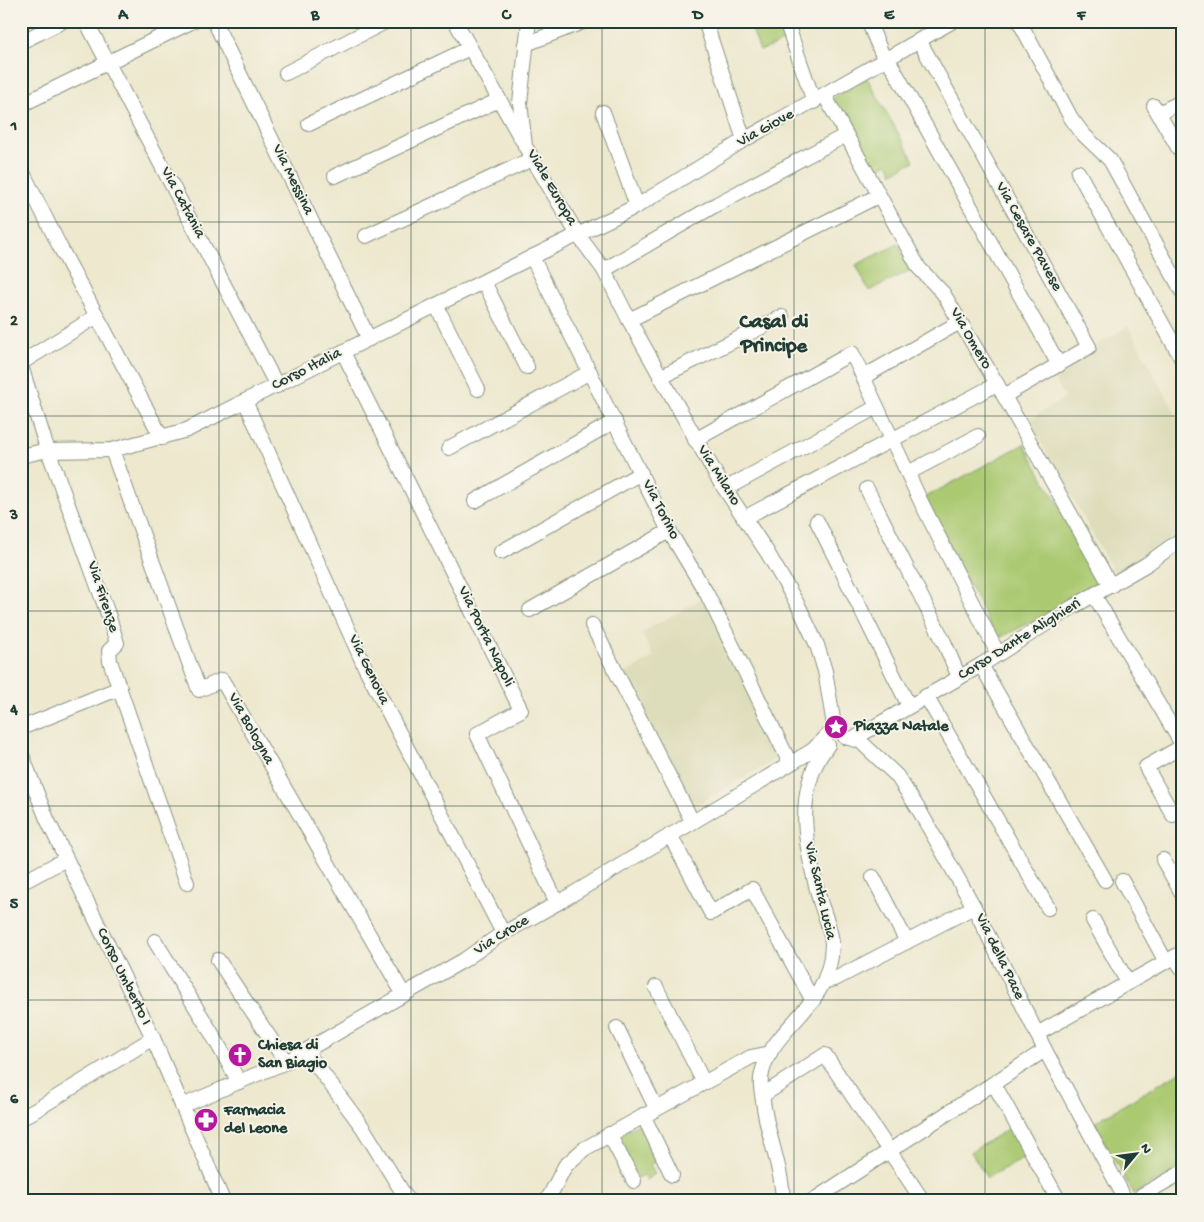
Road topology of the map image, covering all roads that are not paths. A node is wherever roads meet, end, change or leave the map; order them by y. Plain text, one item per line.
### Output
1 (63, 21) edge
2 (86, 21) edge
3 (193, 21) edge
4 (214, 21) edge
5 (388, 21) edge
6 (455, 21) edge
7 (530, 21) edge
8 (585, 21) edge
9 (705, 21) edge
10 (786, 21) edge
11 (868, 21) edge
12 (1018, 21) edge
13 (949, 22) edge
14 (21, 42) edge
15 (920, 42) junction
16 (526, 44) junction
17 (470, 48) junction
18 (887, 60) junction
19 (108, 62) junction
20 (286, 72) dead end
21 (820, 99) junction
22 (499, 100) junction
23 (1183, 101) edge
24 (21, 105) edge
25 (603, 112) dead end
26 (309, 124) dead end
27 (846, 135) junction
28 (744, 140) junction
29 (525, 146) junction
30 (1183, 156) edge
31 (532, 159) junction
32 (21, 169) edge
33 (1078, 172) dead end
34 (335, 176) dead end
35 (878, 196) junction
36 (637, 206) junction
37 (366, 236) dead end
38 (578, 236) junction
39 (532, 256) junction
40 (604, 270) junction
41 (484, 282) junction
42 (1183, 293) edge
43 (436, 305) junction
44 (97, 316) junction
45 (782, 317) dead end
46 (629, 320) junction
47 (960, 322) junction
48 (369, 339) junction
49 (343, 352) junction
50 (1183, 361) edge
51 (21, 364) edge
52 (1060, 365) junction
53 (526, 367) dead end
54 (590, 372) junction
55 (660, 376) junction
56 (865, 376) junction
57 (277, 386) junction
58 (478, 389) dead end
59 (1001, 390) junction
60 (245, 401) junction
61 (878, 407) junction
62 (614, 421) junction
63 (978, 436) dead end
64 (162, 438) junction
65 (695, 440) junction
66 (893, 440) junction
67 (449, 448) dead end
68 (112, 450) junction
69 (50, 452) junction
70 (21, 456) edge
71 (641, 473) junction
72 (908, 473) junction
73 (725, 489) junction
74 (867, 489) dead end
75 (475, 501) dead end
76 (744, 518) junction
77 (817, 521) dead end
78 (669, 531) junction
79 (1183, 538) edge
80 (501, 552) dead end
81 (1111, 586) junction
82 (1094, 594) junction
83 (530, 610) dead end
84 (592, 625) dead end
85 (998, 654) junction
86 (981, 665) junction
87 (959, 677) junction
88 (120, 688) junction
89 (926, 696) junction
90 (909, 706) junction
91 (21, 728) edge
92 (830, 735) junction
93 (850, 738) junction
94 (1183, 746) edge
95 (21, 753) edge
96 (790, 762) junction
97 (25, 776) edge
98 (1172, 815) dead end
99 (692, 821) junction
100 (670, 835) junction
101 (66, 859) junction
102 (1163, 860) dead end
103 (873, 877) dead end
104 (1105, 880) dead end
105 (1122, 881) dead end
106 (21, 883) edge
107 (187, 883) dead end
108 (1183, 895) edge
109 (557, 903) junction
110 (974, 907) junction
111 (1048, 908) dead end
112 (1093, 920) dead end
113 (503, 933) junction
114 (155, 941) dead end
115 (907, 942) junction
116 (1174, 957) edge
117 (218, 960) dead end
118 (1183, 971) edge
119 (826, 981) junction
120 (1128, 983) junction
121 (656, 987) dead end
122 (404, 994) junction
123 (813, 1001) junction
124 (617, 1028) dead end
125 (1037, 1034) junction
126 (152, 1038) junction
127 (1045, 1050) junction
128 (306, 1051) junction
129 (770, 1053) junction
130 (286, 1062) junction
131 (238, 1082) junction
132 (704, 1083) junction
133 (994, 1084) junction
134 (762, 1095) junction
135 (182, 1106) junction
136 (656, 1108) junction
137 (643, 1115) junction
138 (21, 1118) edge
139 (609, 1134) junction
140 (890, 1152) junction
141 (1183, 1172) edge
142 (672, 1175) dead end
143 (634, 1181) dead end
144 (815, 1200) edge
145 (223, 1201) edge
146 (408, 1201) edge
147 (548, 1201) edge
148 (783, 1201) edge
149 (923, 1201) edge
150 (1059, 1201) edge
151 (1124, 1201) edge
152 (1137, 1201) edge

1 - 14 street
2 - 19 street, Via Catania
3 - 19 street
4 - 48 street, Via Messina
5 - 20 street
6 - 17 street
7 - 16 street, Viale Europa
8 - 16 street
9 - 28 street
10 - 21 street, Via Omero
11 - 18 street
12 - 42 street
13 - 15 street, Via Giove
15 - 18 street, Via Giove
15 - 52 street, Via Cesare Pavese
16 - 29 street, Viale Europa
17 - 22 street
17 - 26 street
18 - 21 street, Via Giove
18 - 52 street
19 - 24 street
19 - 57 street, Via Catania
21 - 27 street, Via Omero
21 - 28 street, Via Giove
22 - 29 street
22 - 34 street
23 - 30 street
25 - 36 street
27 - 35 street, Via Omero
27 - 40 street
28 - 36 street, Via Giove
29 - 31 street, Viale Europa
31 - 37 street
31 - 38 street, Viale Europa
32 - 44 street
33 - 50 street
35 - 46 street
35 - 47 street, Via Omero
36 - 38 street, Via Giove
38 - 39 street, Corso Italia
38 - 40 street, Via Milano
39 - 41 street, Corso Italia
39 - 54 street, Via Torino
40 - 46 street, Via Milano
41 - 43 street, Corso Italia
41 - 53 street
43 - 48 street, Corso Italia
43 - 58 street
44 - 51 street
44 - 64 street
45 - 55 street
46 - 55 street, Via Milano
47 - 56 street
47 - 59 street, Via Omero
48 - 49 street, Corso Italia
49 - 57 street, Corso Italia
49 - 109 street, Via Porta Napoli
51 - 69 street, Via Firenze
52 - 59 street, Via Cesare Pavese
54 - 62 street, Via Torino
54 - 67 street
55 - 65 street, Via Milano
56 - 61 street
56 - 65 street
57 - 60 street, Corso Italia
59 - 66 street, Via Cesare Pavese
59 - 81 street, Via Omero
60 - 64 street, Corso Italia
60 - 113 street, Via Genova
61 - 66 street
61 - 73 street
62 - 71 street, Via Torino
62 - 75 street
63 - 72 street
64 - 68 street, Corso Italia
65 - 73 street, Via Milano
66 - 72 street
66 - 76 street, Via Cesare Pavese
68 - 69 street, Corso Italia
68 - 122 street, Via Bologna
69 - 70 street, Corso Italia
69 - 88 street, Via Firenze
71 - 78 street, Via Torino
71 - 80 street
72 - 85 street
73 - 76 street, Via Milano
74 - 87 street
76 - 92 street, Via Milano
77 - 90 street
78 - 83 street
78 - 96 street, Via Torino
79 - 81 street, Corso Dante Alighieri
81 - 82 street, Corso Dante Alighieri
82 - 85 street, Corso Dante Alighieri
82 - 94 street
84 - 99 street
85 - 86 street, Corso Dante Alighieri
86 - 87 street, Corso Dante Alighieri
86 - 104 street
87 - 89 street, Corso Dante Alighieri
88 - 91 street
88 - 107 street, Via Firenze
89 - 90 street, Corso Dante Alighieri
89 - 111 street
90 - 93 street, Corso Dante Alighieri
92 - 93 street, Corso Dante Alighieri
92 - 96 street, Via Croce
92 - 119 street, Via Santa Lucia
93 - 110 street, Via della Pace
94 - 98 street
95 - 97 street, Corso Umberto I
96 - 99 street, Via Croce
97 - 101 street, Corso Umberto I
99 - 100 street, Via Croce
100 - 109 street, Via Croce
100 - 123 street
101 - 106 street
101 - 126 street, Corso Umberto I
102 - 108 street
103 - 115 street
105 - 116 street
109 - 113 street, Via Croce
110 - 115 street
110 - 125 street, Via della Pace
112 - 120 street
113 - 122 street, Via Croce
114 - 131 street
115 - 119 street
116 - 118 street
116 - 120 street
117 - 130 street
119 - 123 street, Via Santa Lucia
120 - 125 street
121 - 132 street
122 - 128 street, Via Croce
123 - 129 street, Via Santa Lucia
124 - 136 street
125 - 127 street, Via della Pace
126 - 135 street, Corso Umberto I
126 - 138 street
127 - 133 street
127 - 151 street, Via della Pace
128 - 130 street, Via Croce
128 - 146 street
129 - 132 street
129 - 134 street, Via Santa Lucia
130 - 131 street, Via Croce
131 - 135 street, Via Croce
132 - 136 street
133 - 140 street
133 - 150 street
134 - 140 street
134 - 148 street, Via Santa Lucia
135 - 145 street, Corso Umberto I
136 - 137 street
137 - 139 street
137 - 142 street
139 - 143 street
139 - 147 street
140 - 144 street
140 - 149 street
141 - 152 street

